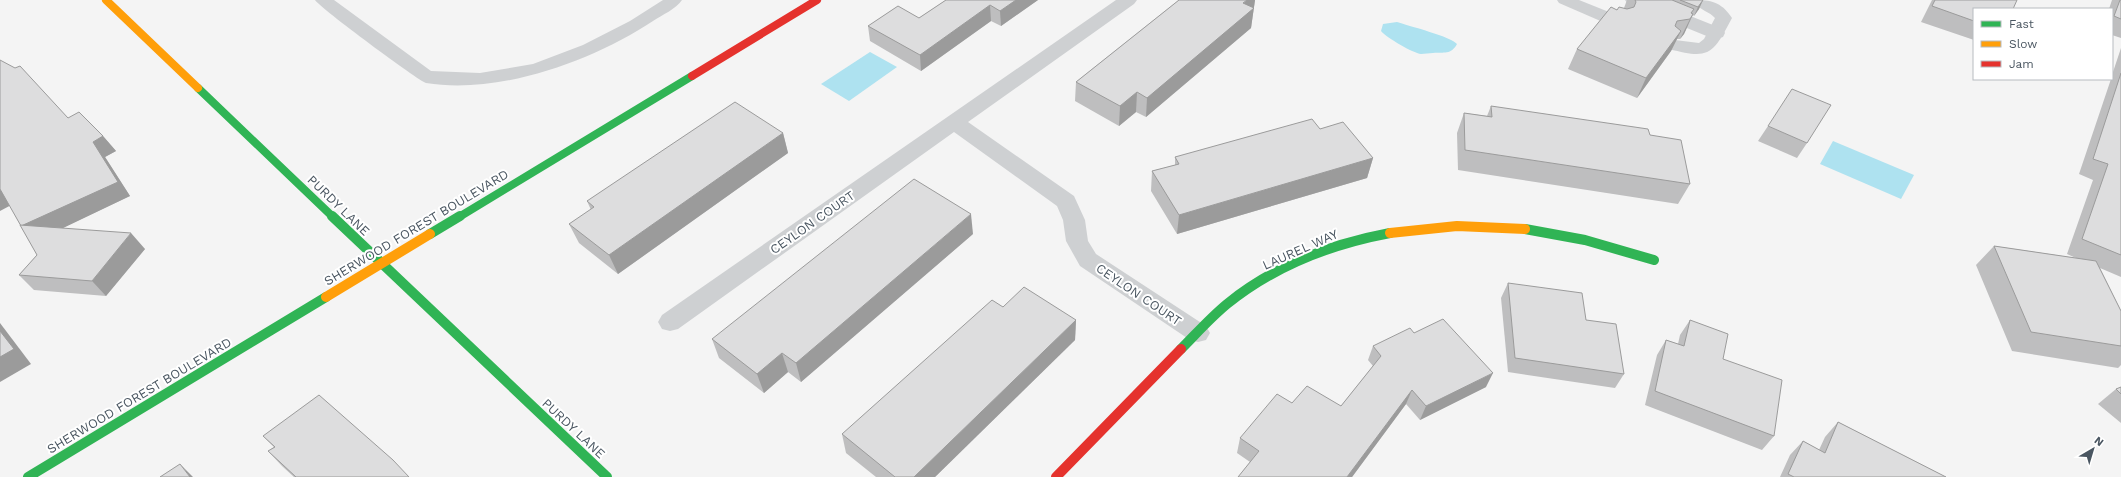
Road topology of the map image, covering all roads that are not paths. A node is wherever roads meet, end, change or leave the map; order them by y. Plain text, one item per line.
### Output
1 (106, 0) edge
2 (323, 0) edge
3 (674, 0) edge
4 (817, 0) edge
5 (1128, 0) edge
6 (1634, 0) edge
7 (1571, 1) edge
8 (1703, 3) edge
9 (1618, 22) edge
10 (1716, 33) junction
11 (1675, 45) edge
12 (953, 122) junction
13 (1654, 260) dead end
14 (381, 264) junction
15 (670, 322) dead end
16 (1198, 333) junction
17 (28, 477) edge
18 (607, 477) edge
19 (1056, 477) edge

1 - 14 street, PURDY LANE
2 - 3 lane
4 - 14 street, SHERWOOD FOREST BOULEVARD
5 - 12 street, CEYLON COURT
6 - 10 street
7 - 9 lane
8 - 10 lane
10 - 11 lane
12 - 15 street, CEYLON COURT
12 - 16 street, CEYLON COURT
13 - 16 street, LAUREL WAY
14 - 17 street, SHERWOOD FOREST BOULEVARD
14 - 18 street, PURDY LANE
16 - 19 street, LAUREL WAY

